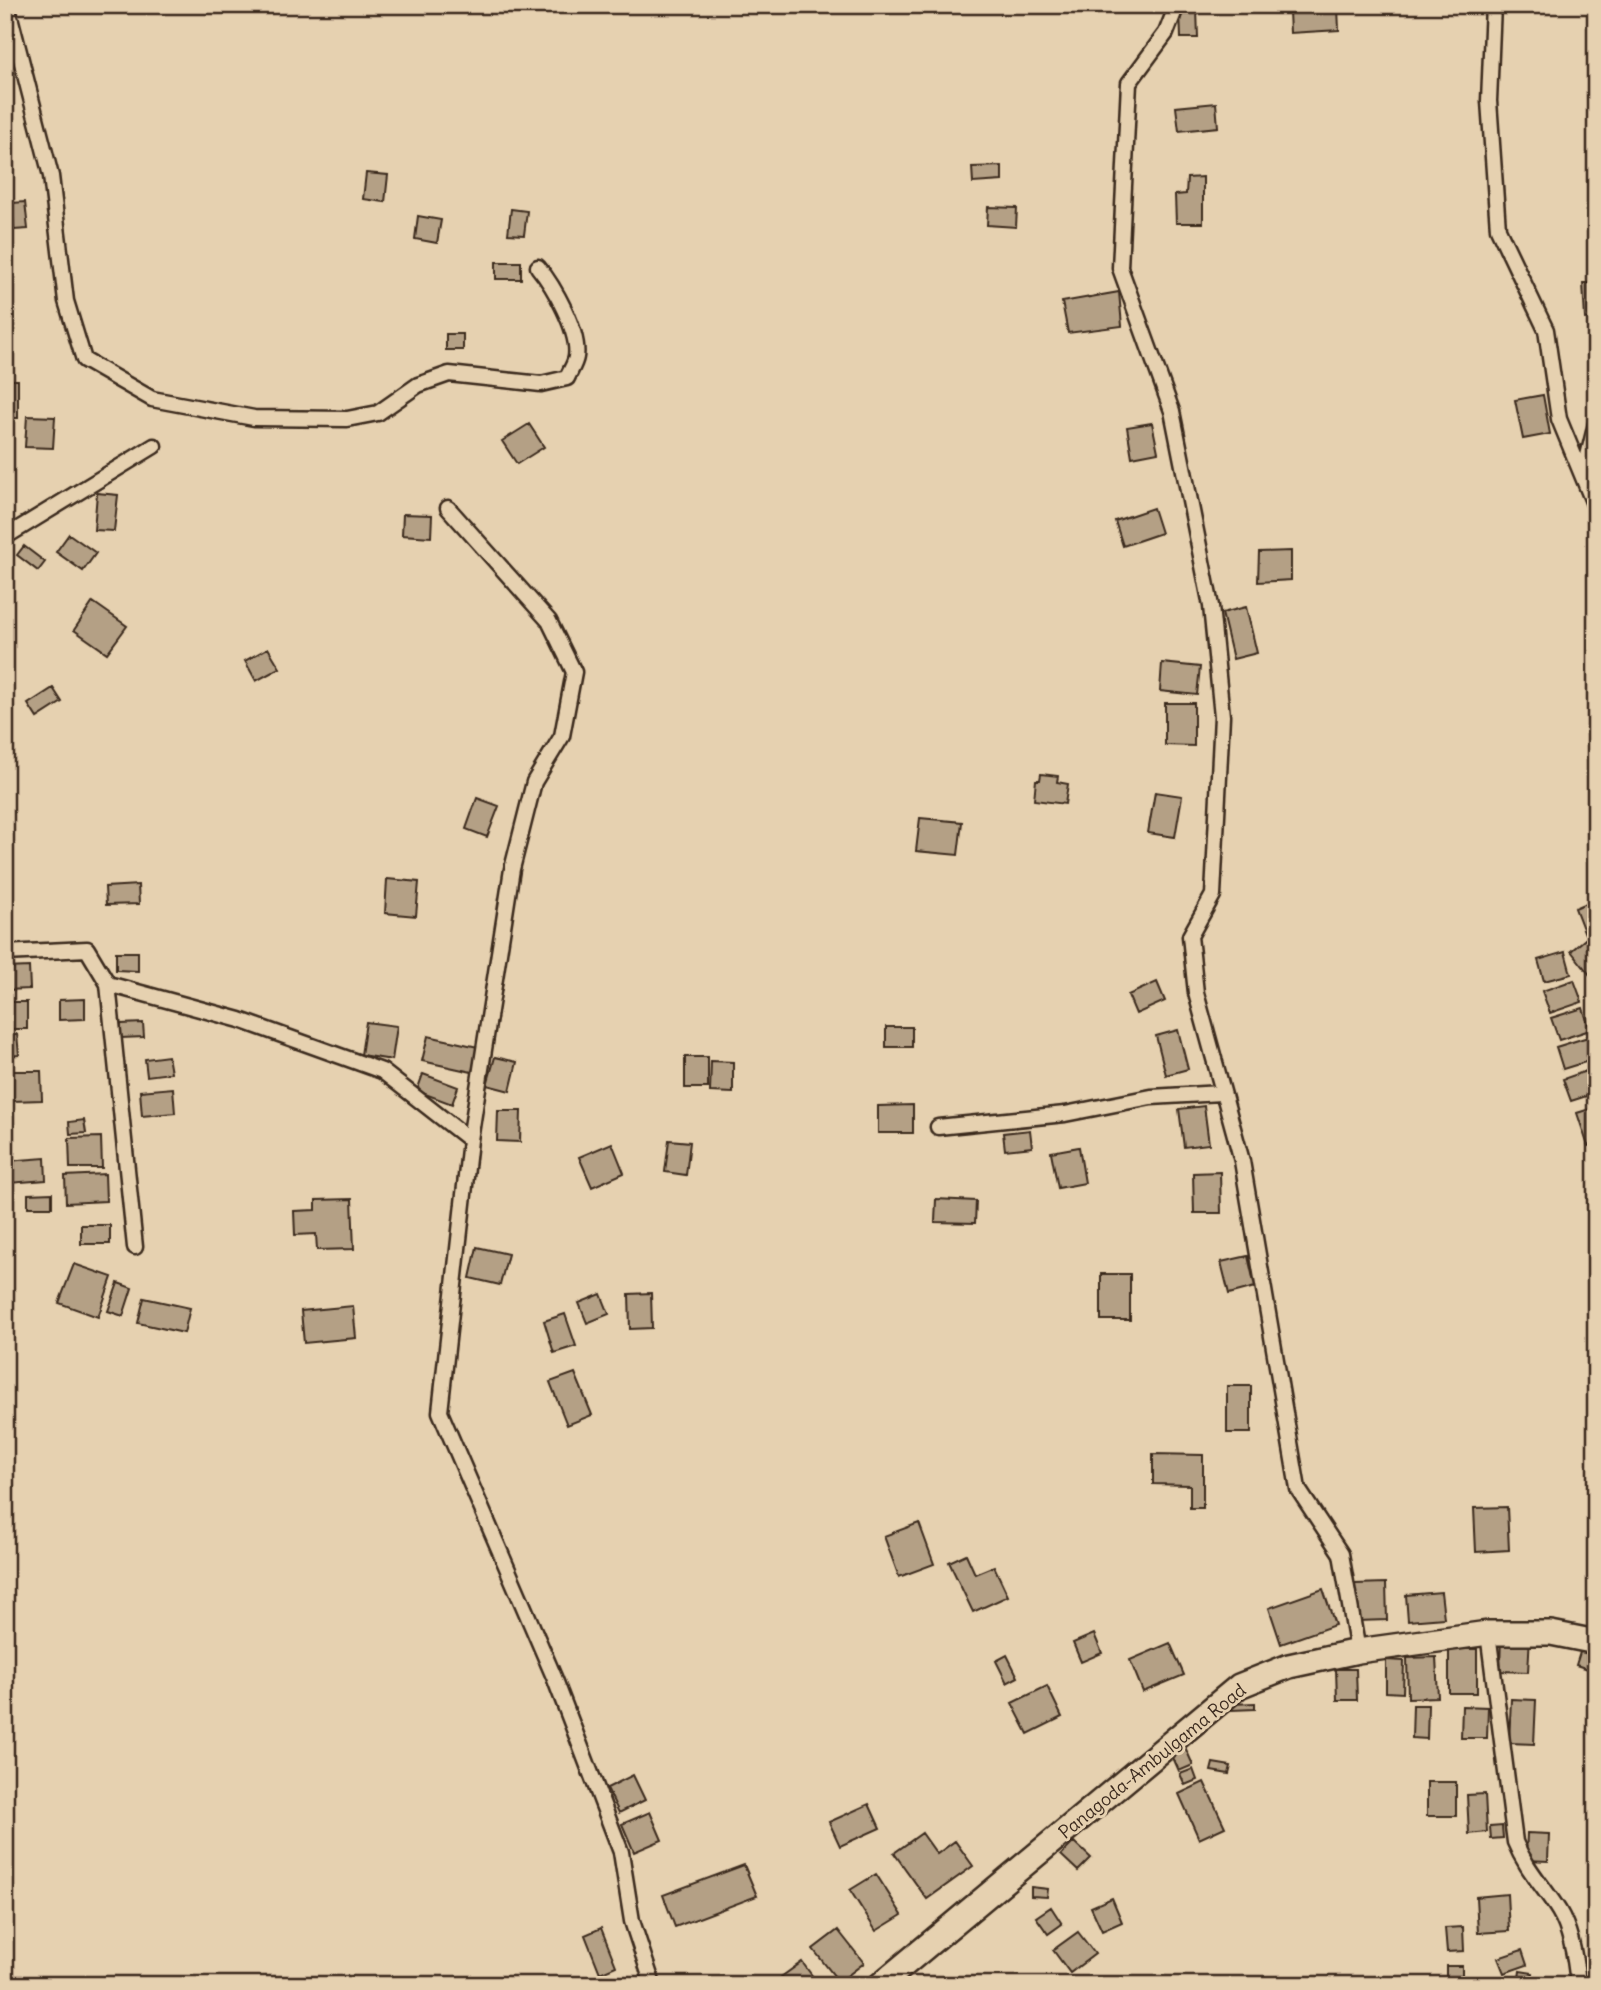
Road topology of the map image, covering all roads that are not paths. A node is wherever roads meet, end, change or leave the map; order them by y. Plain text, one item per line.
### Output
1 (7, 5) edge
2 (1177, 5) edge
3 (1493, 5) edge
4 (538, 267) dead end
5 (1596, 424) edge
6 (154, 446) dead end
7 (1583, 476) junction
8 (448, 508) dead end
9 (1596, 509) edge
10 (5, 537) edge
11 (5, 953) edge
12 (108, 984) junction
13 (1221, 1093) junction
14 (938, 1128) dead end
15 (470, 1140) junction
16 (135, 1247) dead end
17 (1488, 1633) junction
18 (1596, 1642) edge
19 (1358, 1651) junction
20 (653, 1985) edge
21 (880, 1985) edge
22 (1578, 1985) edge

1 - 4 street
2 - 13 street
3 - 7 street
5 - 7 street
6 - 10 street
7 - 9 street
8 - 15 street
11 - 12 street
12 - 15 street
12 - 16 street
13 - 14 street
13 - 19 street
15 - 20 street
17 - 18 main road, Panagoda-Ambulgama Road
17 - 19 main road, Panagoda-Ambulgama Road
17 - 22 street
19 - 21 main road, Panagoda-Ambulgama Road

